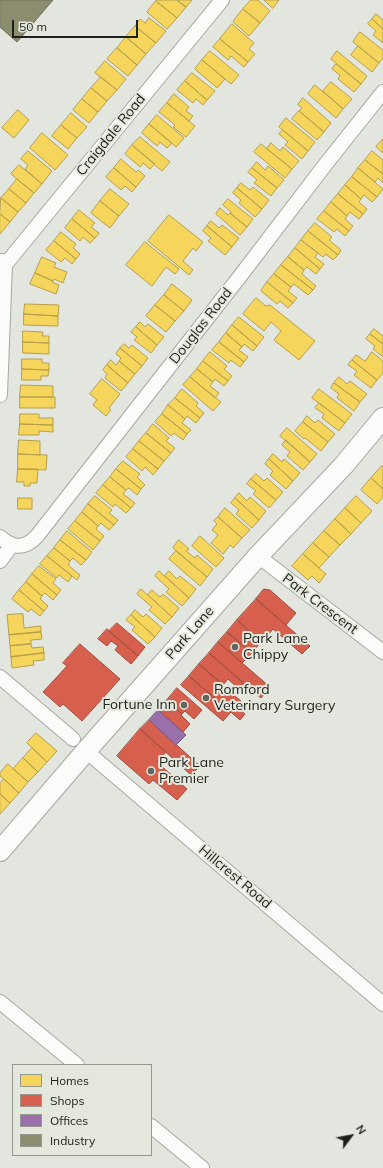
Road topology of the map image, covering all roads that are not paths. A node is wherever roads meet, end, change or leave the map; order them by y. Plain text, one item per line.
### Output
1 (222, 0) edge
2 (383, 92) edge
3 (2, 265) edge
4 (0, 395) edge
5 (383, 418) edge
6 (0, 537) edge
7 (12, 545) junction
8 (258, 556) junction
9 (0, 561) edge
10 (383, 652) edge
11 (0, 677) edge
12 (80, 745) junction
13 (0, 851) edge
14 (0, 1002) edge
15 (383, 1004) edge
16 (76, 1064) edge
17 (152, 1127) edge
18 (202, 1168) edge

1 - 3 street, Craigdale Road
2 - 7 street, Douglas Road
3 - 4 street
5 - 8 street, Park Lane
6 - 7 street
7 - 9 street
8 - 10 street, Park Crescent
8 - 12 street, Park Lane
11 - 12 street, Hillcrest Road
12 - 13 street, Park Lane
12 - 15 street, Hillcrest Road
14 - 16 street
17 - 18 street

